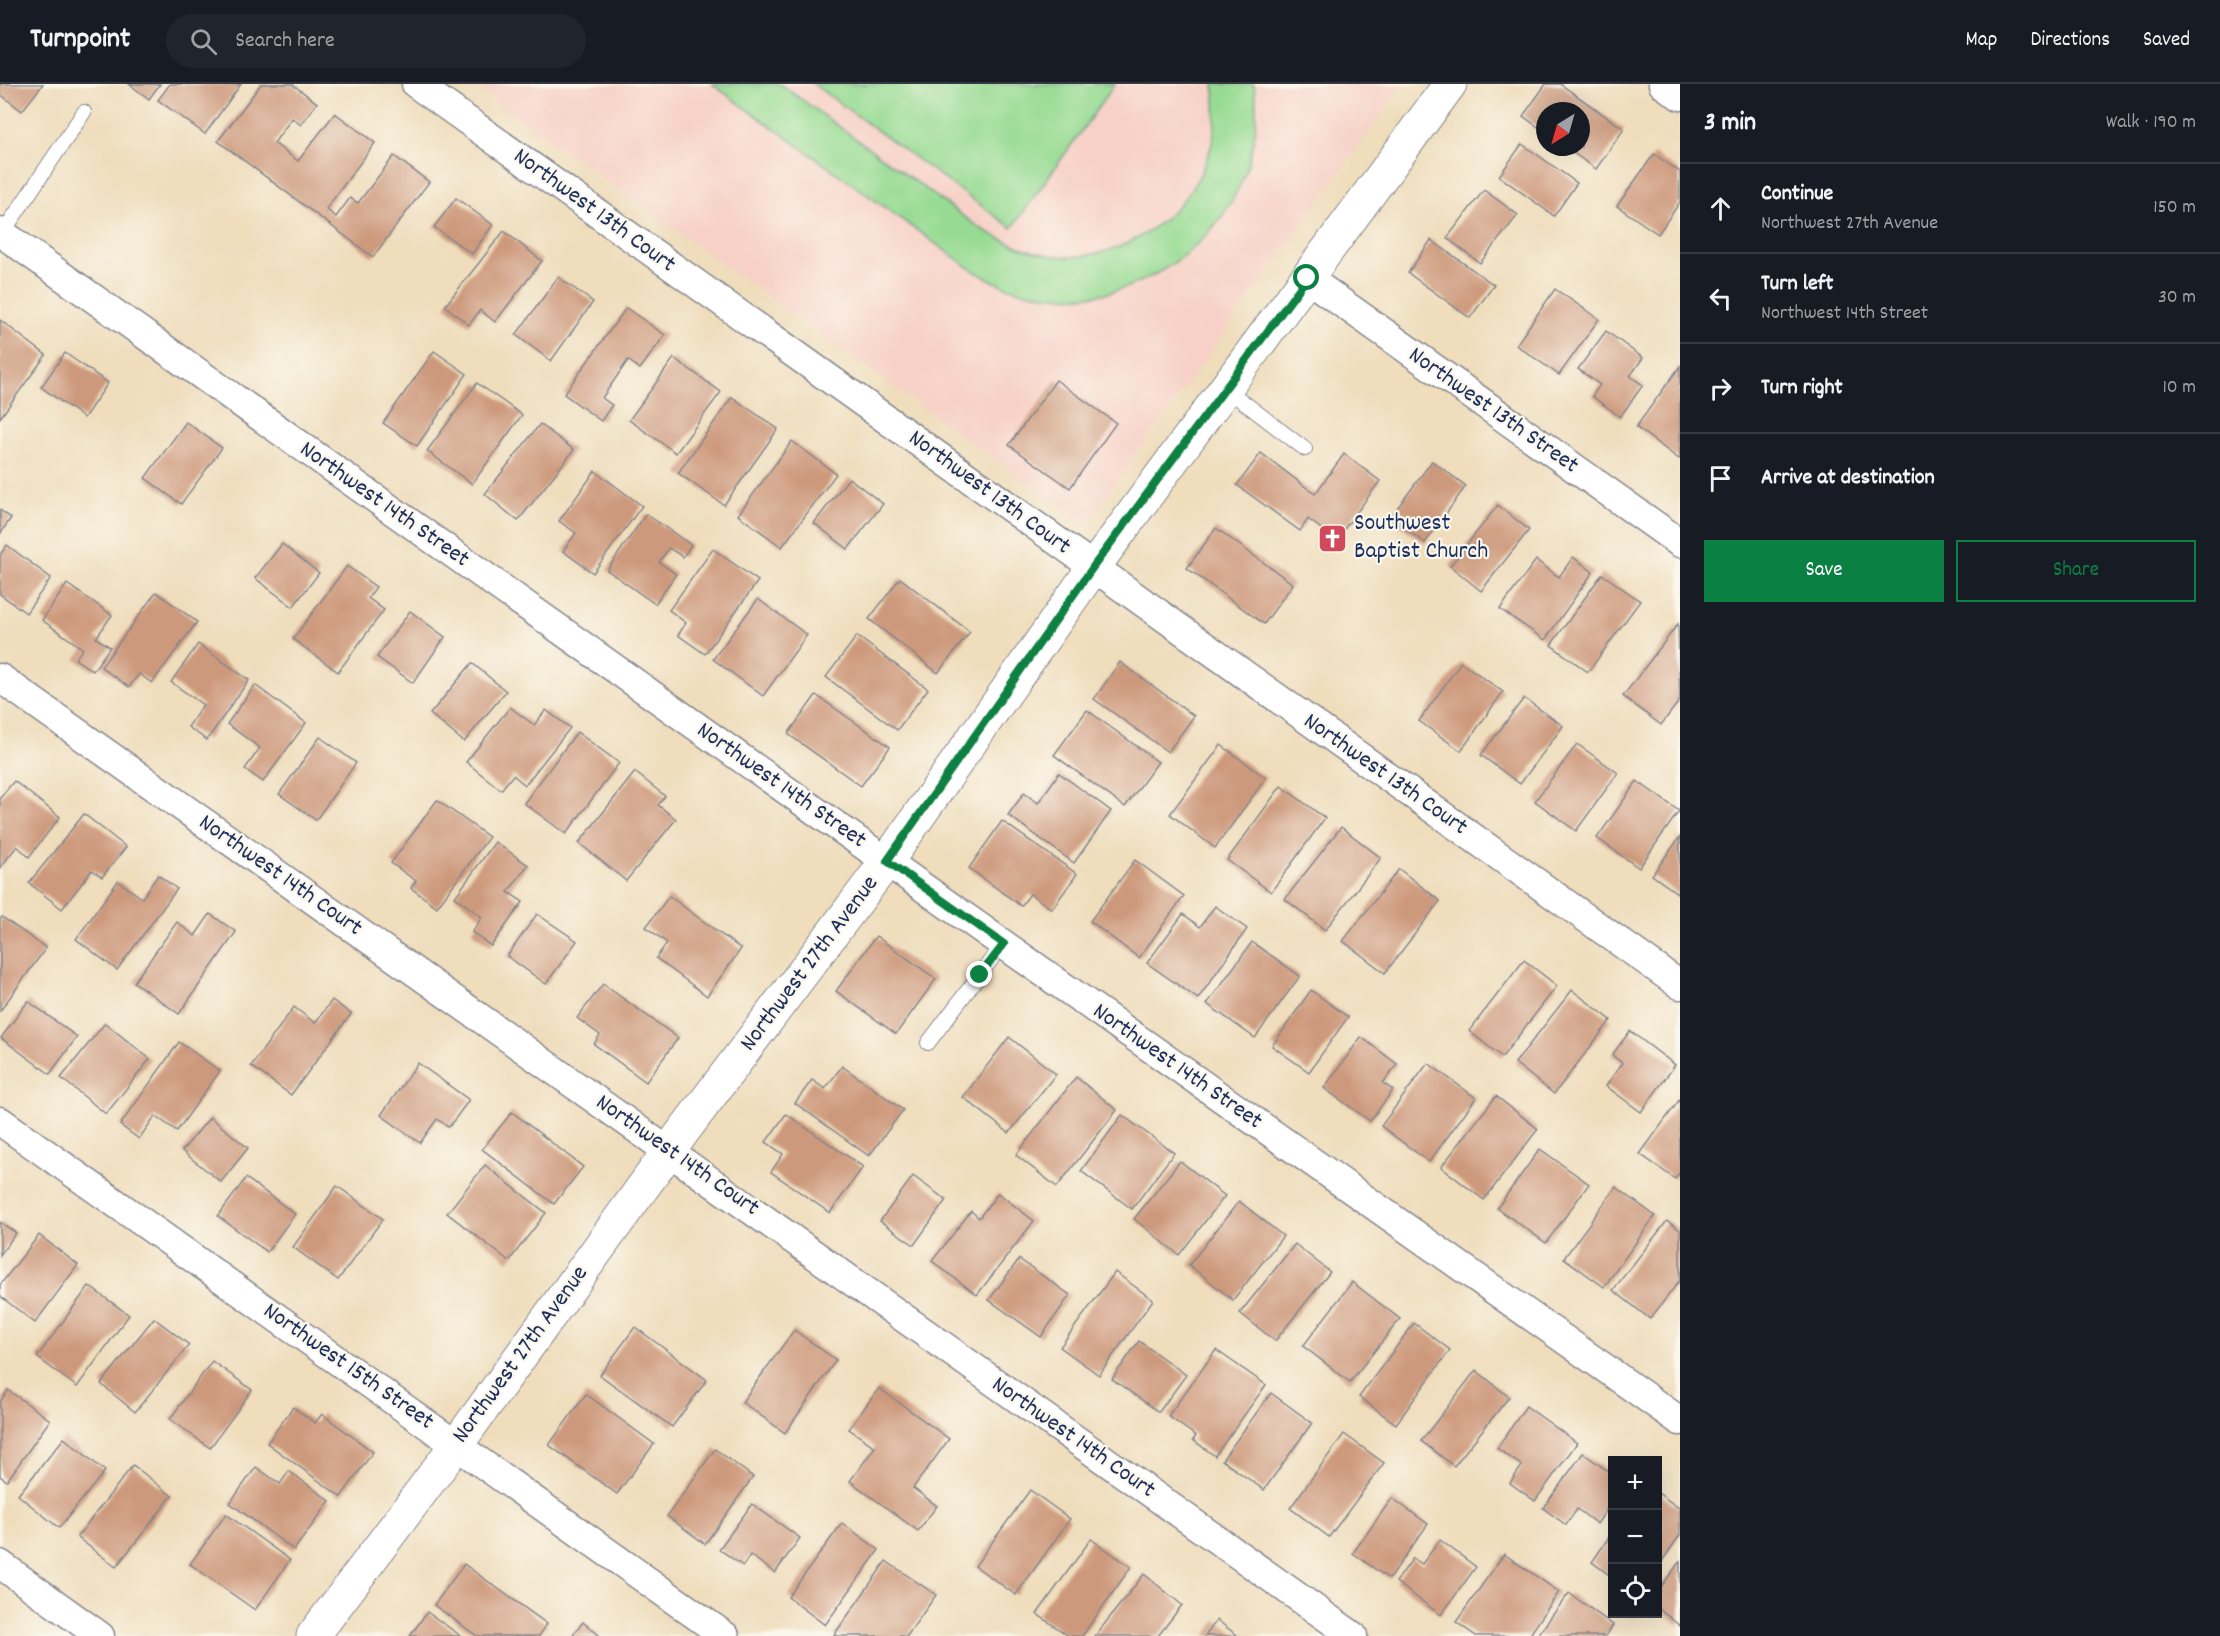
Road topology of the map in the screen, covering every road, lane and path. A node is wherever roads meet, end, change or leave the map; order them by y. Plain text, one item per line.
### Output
1 (416, 84) edge
2 (1450, 84) edge
3 (1663, 84) edge
4 (1680, 96) edge
5 (84, 112) dead end
6 (1, 233) edge
7 (1307, 278) junction
8 (1225, 388) junction
9 (1305, 449) dead end
10 (1680, 543) edge
11 (1093, 567) junction
12 (0, 678) edge
13 (887, 861) junction
14 (1004, 944) junction
15 (1680, 985) edge
16 (928, 1042) dead end
17 (0, 1121) edge
18 (669, 1152) junction
19 (1680, 1421) edge
20 (457, 1444) junction
21 (0, 1564) edge
22 (100, 1636) edge
23 (313, 1636) edge
24 (725, 1636) edge
25 (1353, 1636) edge

1 - 11 street, Northwest 13th Court
2 - 7 street, Northwest 27th Avenue
3 - 4 street
5 - 6 lane
6 - 13 street, Northwest 14th Street
7 - 8 street, Northwest 27th Avenue
7 - 10 street, Northwest 13th Street
8 - 9 lane
8 - 11 street, Northwest 27th Avenue
11 - 13 street, Northwest 27th Avenue
11 - 15 street, Northwest 13th Court
12 - 18 street, Northwest 14th Court
13 - 14 street, Northwest 14th Street
13 - 18 street, Northwest 27th Avenue
14 - 16 lane
14 - 19 street, Northwest 14th Street
17 - 20 street, Northwest 15th Street
18 - 20 street, Northwest 27th Avenue
18 - 25 street, Northwest 14th Court
20 - 23 street, Northwest 27th Avenue
20 - 24 street, Northwest 15th Street
21 - 22 street

